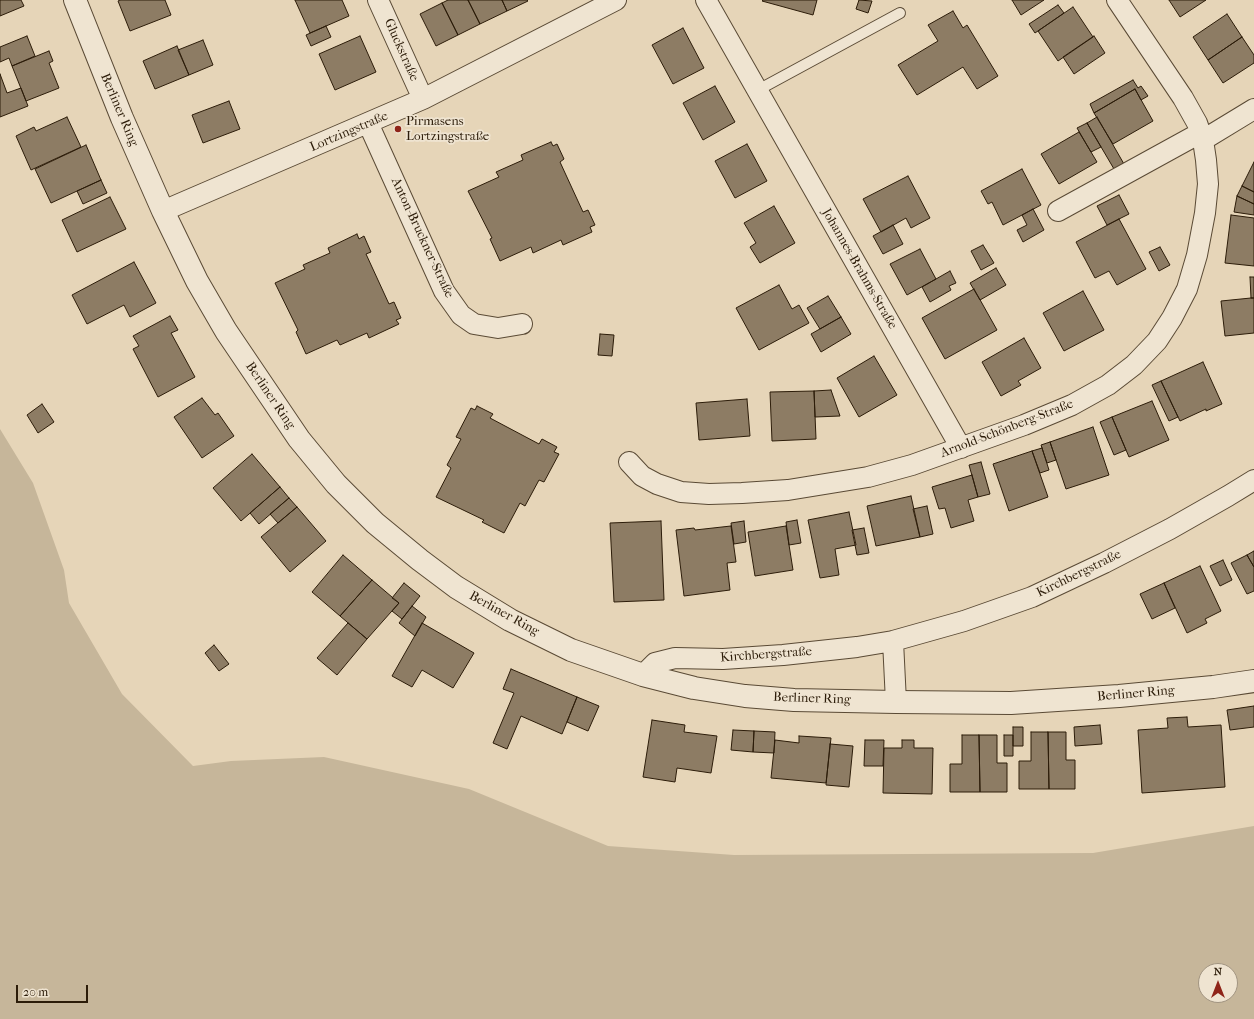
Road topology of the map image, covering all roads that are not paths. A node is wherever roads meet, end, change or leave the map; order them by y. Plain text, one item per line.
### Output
1 (75, 0) edge
2 (378, 0) edge
3 (616, 0) edge
4 (706, 0) edge
5 (1117, 0) edge
6 (900, 13) dead end
7 (758, 90) junction
8 (424, 99) junction
9 (1254, 109) edge
10 (368, 123) junction
11 (1201, 136) junction
12 (163, 211) junction
13 (1058, 211) dead end
14 (522, 324) dead end
15 (961, 448) junction
16 (629, 462) dead end
17 (1254, 480) edge
18 (893, 641) junction
19 (643, 675) junction
20 (1254, 681) edge
21 (896, 702) junction

1 - 12 street, Berliner Ring
2 - 8 street, Gluckstraße
3 - 8 street, Lortzingstraße
4 - 7 street, Johannes-Brahms-Straße
5 - 11 street, Arnold-Schönberg-Straße
6 - 7 lane
7 - 15 street, Johannes-Brahms-Straße
8 - 10 street, Lortzingstraße
9 - 11 street
10 - 12 street, Lortzingstraße
10 - 14 street, Anton-Bruckner-Straße
11 - 13 street
11 - 15 street, Arnold-Schönberg-Straße
12 - 19 street, Berliner Ring
15 - 16 street, Arnold-Schönberg-Straße
17 - 18 street, Kirchbergstraße
18 - 19 street, Kirchbergstraße
18 - 21 street
19 - 21 street, Berliner Ring
20 - 21 street, Berliner Ring

